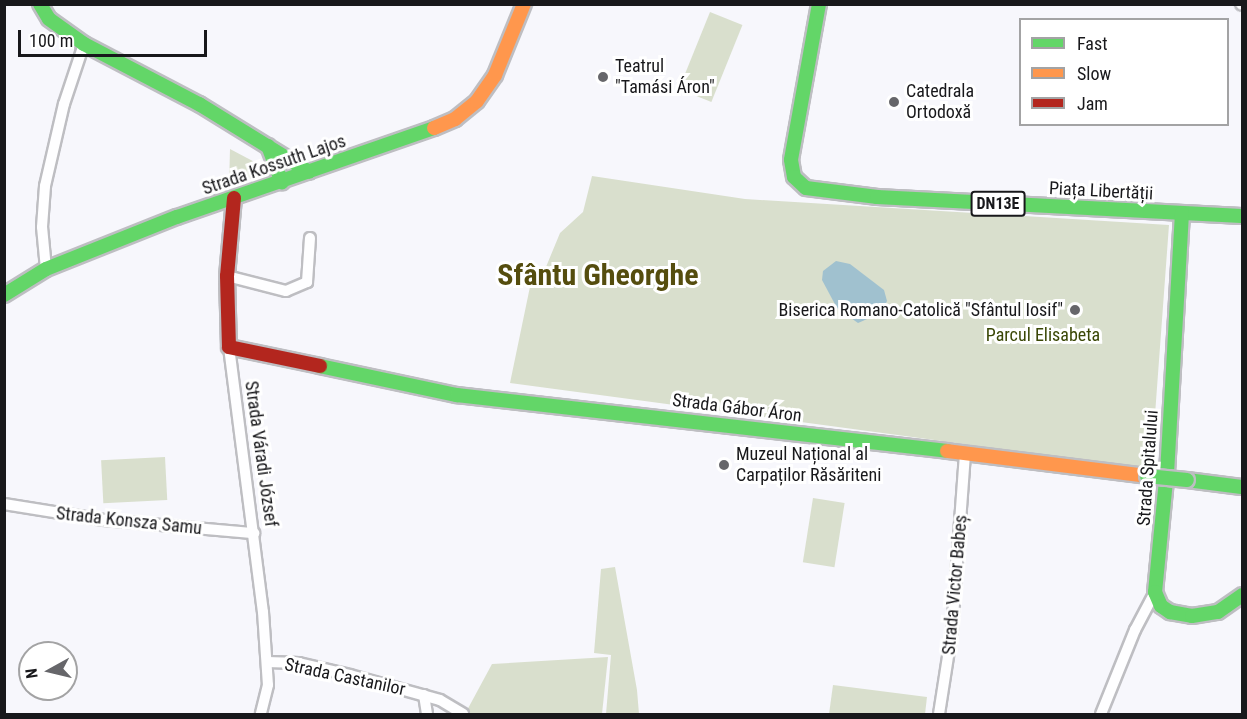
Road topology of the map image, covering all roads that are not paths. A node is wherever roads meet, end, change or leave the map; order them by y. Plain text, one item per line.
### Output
1 (40, 4) edge
2 (524, 4) edge
3 (819, 4) edge
4 (84, 44) junction
5 (268, 146) junction
6 (309, 172) junction
7 (282, 182) junction
8 (234, 198) junction
9 (1182, 213) junction
10 (1242, 216) edge
11 (310, 238) dead end
12 (46, 269) junction
13 (227, 276) junction
14 (4, 295) edge
15 (229, 347) junction
16 (965, 455) junction
17 (1242, 487) edge
18 (4, 504) edge
19 (254, 533) junction
20 (1155, 592) junction
21 (1242, 595) edge
22 (267, 662) junction
23 (423, 695) junction
24 (261, 714) edge
25 (427, 714) edge
26 (463, 714) edge
27 (939, 714) edge
28 (1101, 714) edge

1 - 4 main road
2 - 6 main road, Strada Kossuth Lajos
3 - 9 main road, Piața Libertății / DN13E
4 - 5 main road
4 - 12 street
5 - 6 main road
5 - 7 main road
6 - 7 main road, Strada Kossuth Lajos
7 - 8 main road, Strada Kossuth Lajos
8 - 12 main road, Strada Kossuth Lajos
8 - 13 main road, Strada Váradi József
9 - 10 main road, Piața Libertății / DN13E
9 - 20 main road, Strada Spitalului
11 - 13 street
12 - 14 main road, Strada Kossuth Lajos
13 - 15 main road, Strada Váradi József
15 - 16 main road, Strada Gábor Áron
15 - 19 street, Strada Váradi József
16 - 17 main road, Strada Gábor Áron, bridge
16 - 27 street, Strada Victor Babeș
18 - 19 street, Strada Konsza Samu
19 - 22 street, Strada Váradi József
20 - 21 main road
20 - 28 street, Strada Spitalului
22 - 23 street, Strada Castanilor
22 - 24 street, Strada Váradi József
23 - 25 street, Strada Castanilor
23 - 26 street, Strada Castanilor

